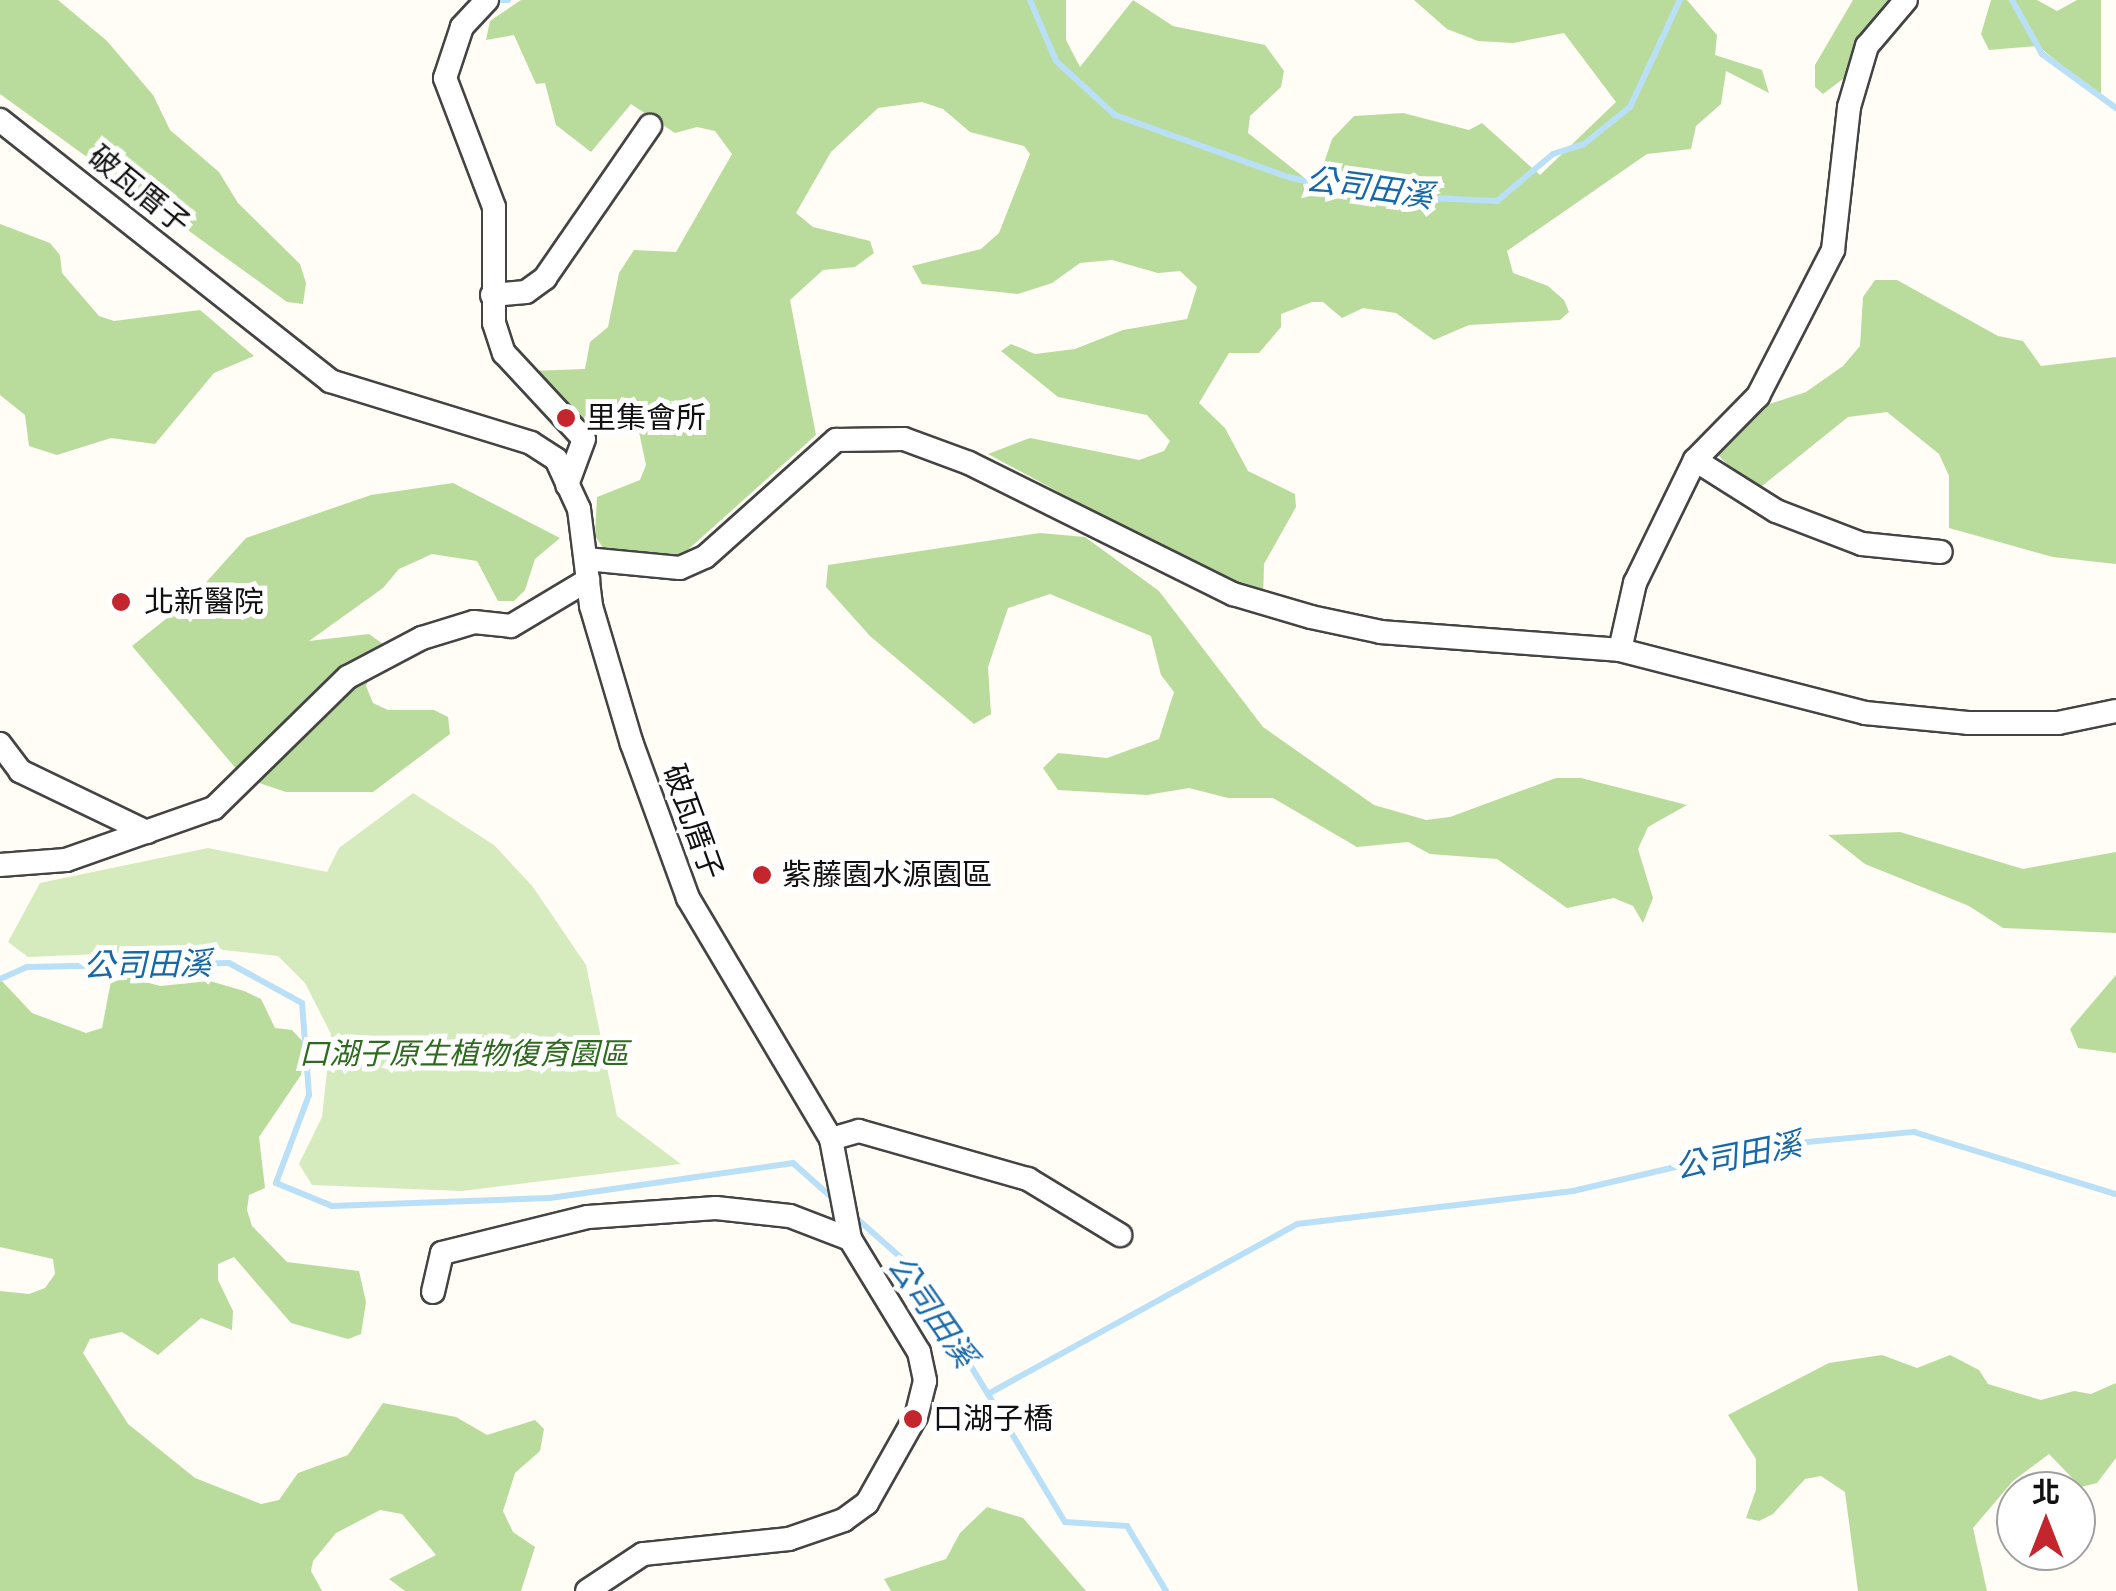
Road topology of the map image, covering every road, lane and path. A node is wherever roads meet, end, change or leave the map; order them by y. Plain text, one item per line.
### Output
1 (487, 0) edge
2 (1906, 0) edge
3 (0, 120) edge
4 (650, 126) dead end
5 (492, 296) junction
6 (1696, 460) junction
7 (567, 485) junction
8 (1940, 552) dead end
9 (587, 570) junction
10 (1620, 650) junction
11 (2116, 711) edge
12 (0, 744) edge
13 (147, 832) junction
14 (0, 865) edge
15 (832, 1139) junction
16 (850, 1233) junction
17 (1120, 1235) dead end
18 (433, 1292) dead end
19 (587, 1591) edge

1 - 5 street
2 - 6 street
3 - 7 street, 破瓦厝子
4 - 5 street
5 - 7 street
6 - 8 street
6 - 10 street
7 - 9 street, 破瓦厝子
9 - 10 street
9 - 13 street
9 - 15 street, 破瓦厝子
10 - 11 street
12 - 13 street
13 - 14 street
15 - 16 street, 破瓦厝子
15 - 17 street
16 - 18 street
16 - 19 street, 破瓦厝子

